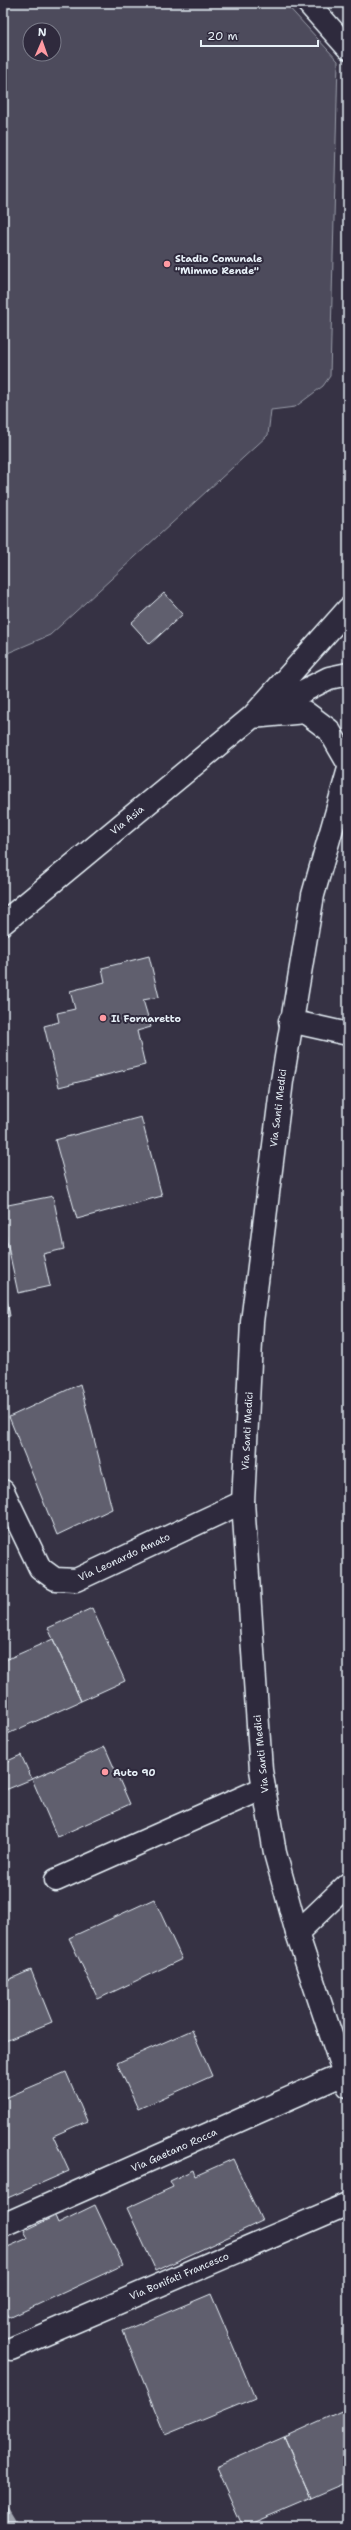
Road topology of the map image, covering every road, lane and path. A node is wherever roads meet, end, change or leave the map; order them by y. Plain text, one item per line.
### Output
1 (308, 3) edge
2 (348, 48) edge
3 (348, 609) edge
4 (348, 632) edge
5 (325, 633) junction
6 (348, 674) edge
7 (252, 717) junction
8 (348, 763) edge
9 (348, 772) edge
10 (3, 923) edge
11 (290, 1021) junction
12 (348, 1034) edge
13 (3, 1491) edge
14 (244, 1502) junction
15 (264, 1788) junction
16 (56, 1880) dead end
17 (348, 1884) edge
18 (297, 1933) junction
19 (346, 2080) edge
20 (348, 2204) edge
21 (3, 2225) edge
22 (11, 2349) dead end

1 - 2 street
3 - 5 street, Via Asia
4 - 5 street
5 - 7 street, Via Asia
6 - 7 street, Via Asia
7 - 8 street
7 - 10 street, Via Asia
9 - 11 street, Via Santi Medici
11 - 12 street
11 - 14 street, Via Santi Medici
13 - 14 street, Via Leonardo Amato
14 - 15 street, Via Santi Medici
15 - 16 street
15 - 18 street, Via Santi Medici
17 - 18 street
18 - 19 street, Via Santi Medici
19 - 21 street, Via Gaetano Rocca
20 - 22 street, Via Bonifati Francesco

